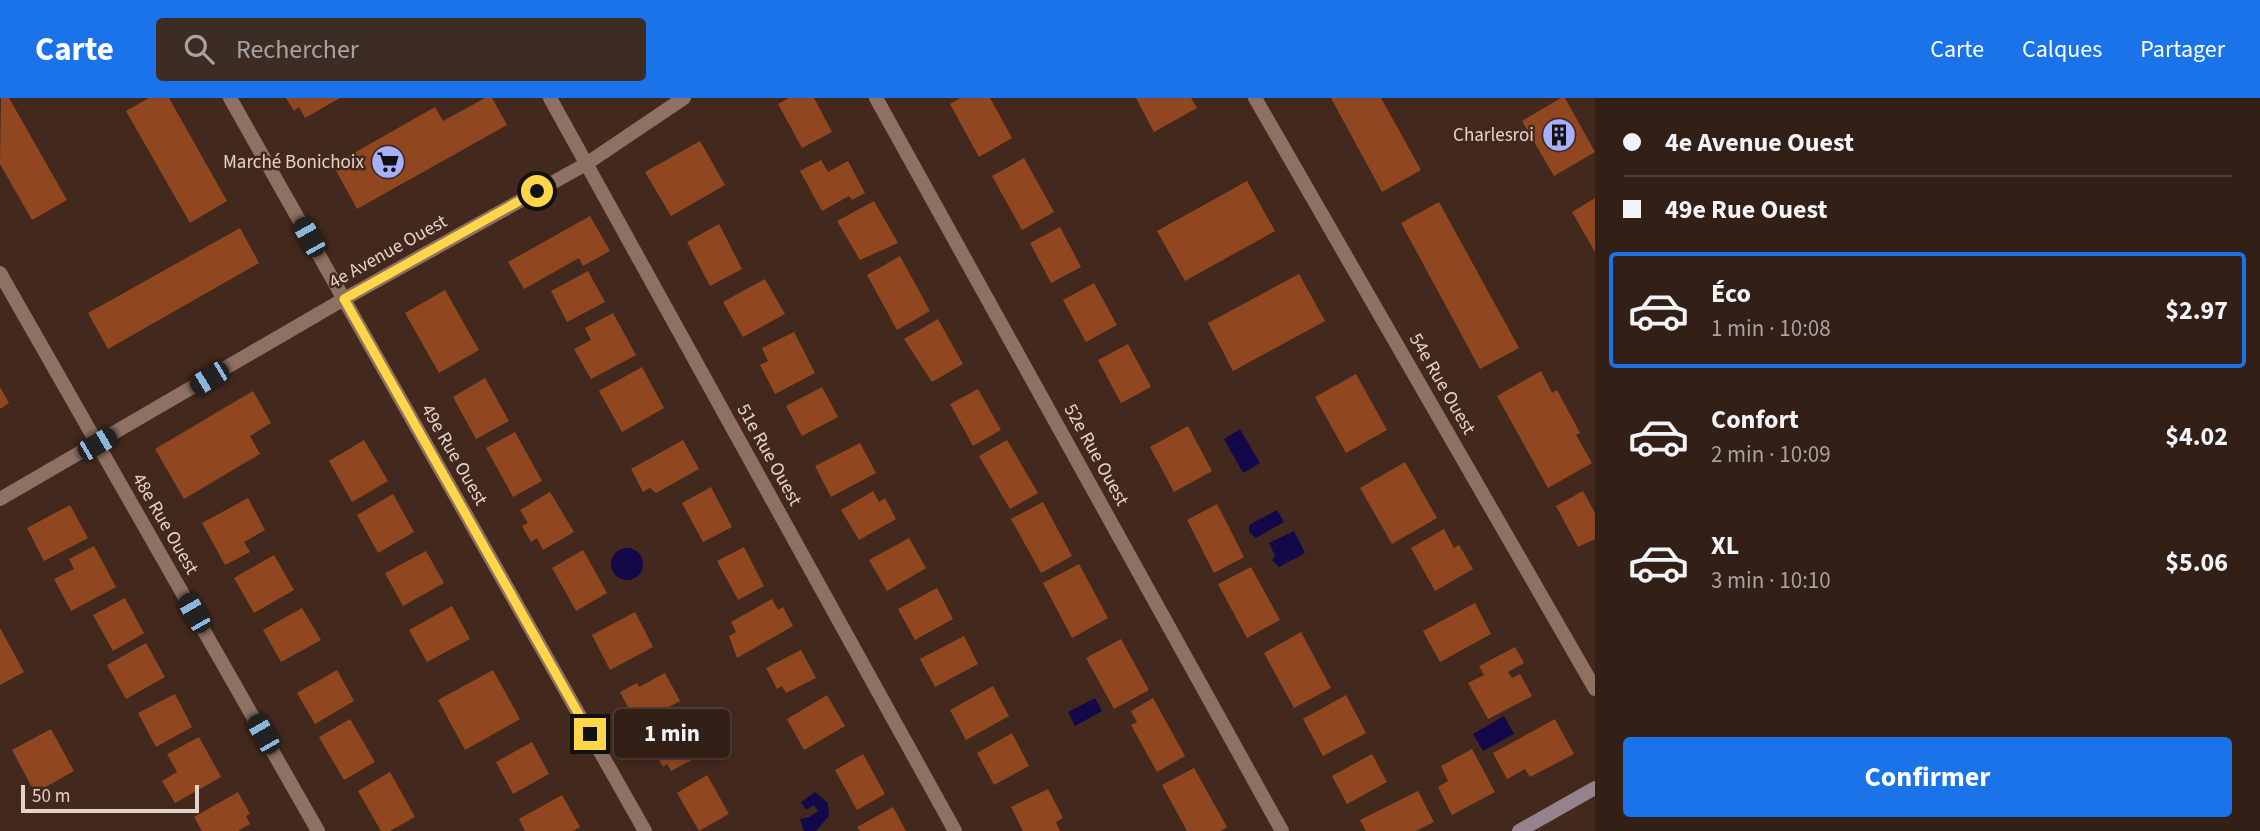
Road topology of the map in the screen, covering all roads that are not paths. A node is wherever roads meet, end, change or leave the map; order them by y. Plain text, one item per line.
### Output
1 (230, 98) edge
2 (550, 98) edge
3 (684, 98) edge
4 (876, 98) edge
5 (1255, 98) edge
6 (586, 164) junction
7 (0, 273) edge
8 (344, 299) junction
9 (97, 444) junction
10 (0, 499) edge
11 (1595, 690) edge
12 (1595, 788) edge
13 (1526, 829) edge
14 (318, 831) edge
15 (645, 831) edge
16 (954, 831) edge
17 (1282, 831) edge

1 - 8 street, 49e Rue Ouest
2 - 6 street, 51e Rue Ouest
3 - 6 street, 4e Avenue Ouest
4 - 17 street, 52e Rue Ouest
5 - 11 street, 54e Rue Ouest
6 - 8 street, 4e Avenue Ouest
6 - 16 street, 51e Rue Ouest
7 - 9 street, 48e Rue Ouest
8 - 9 street, 4e Avenue Ouest
8 - 15 street, 49e Rue Ouest
9 - 10 street, 4e Avenue Ouest
9 - 14 street, 48e Rue Ouest
12 - 13 street

